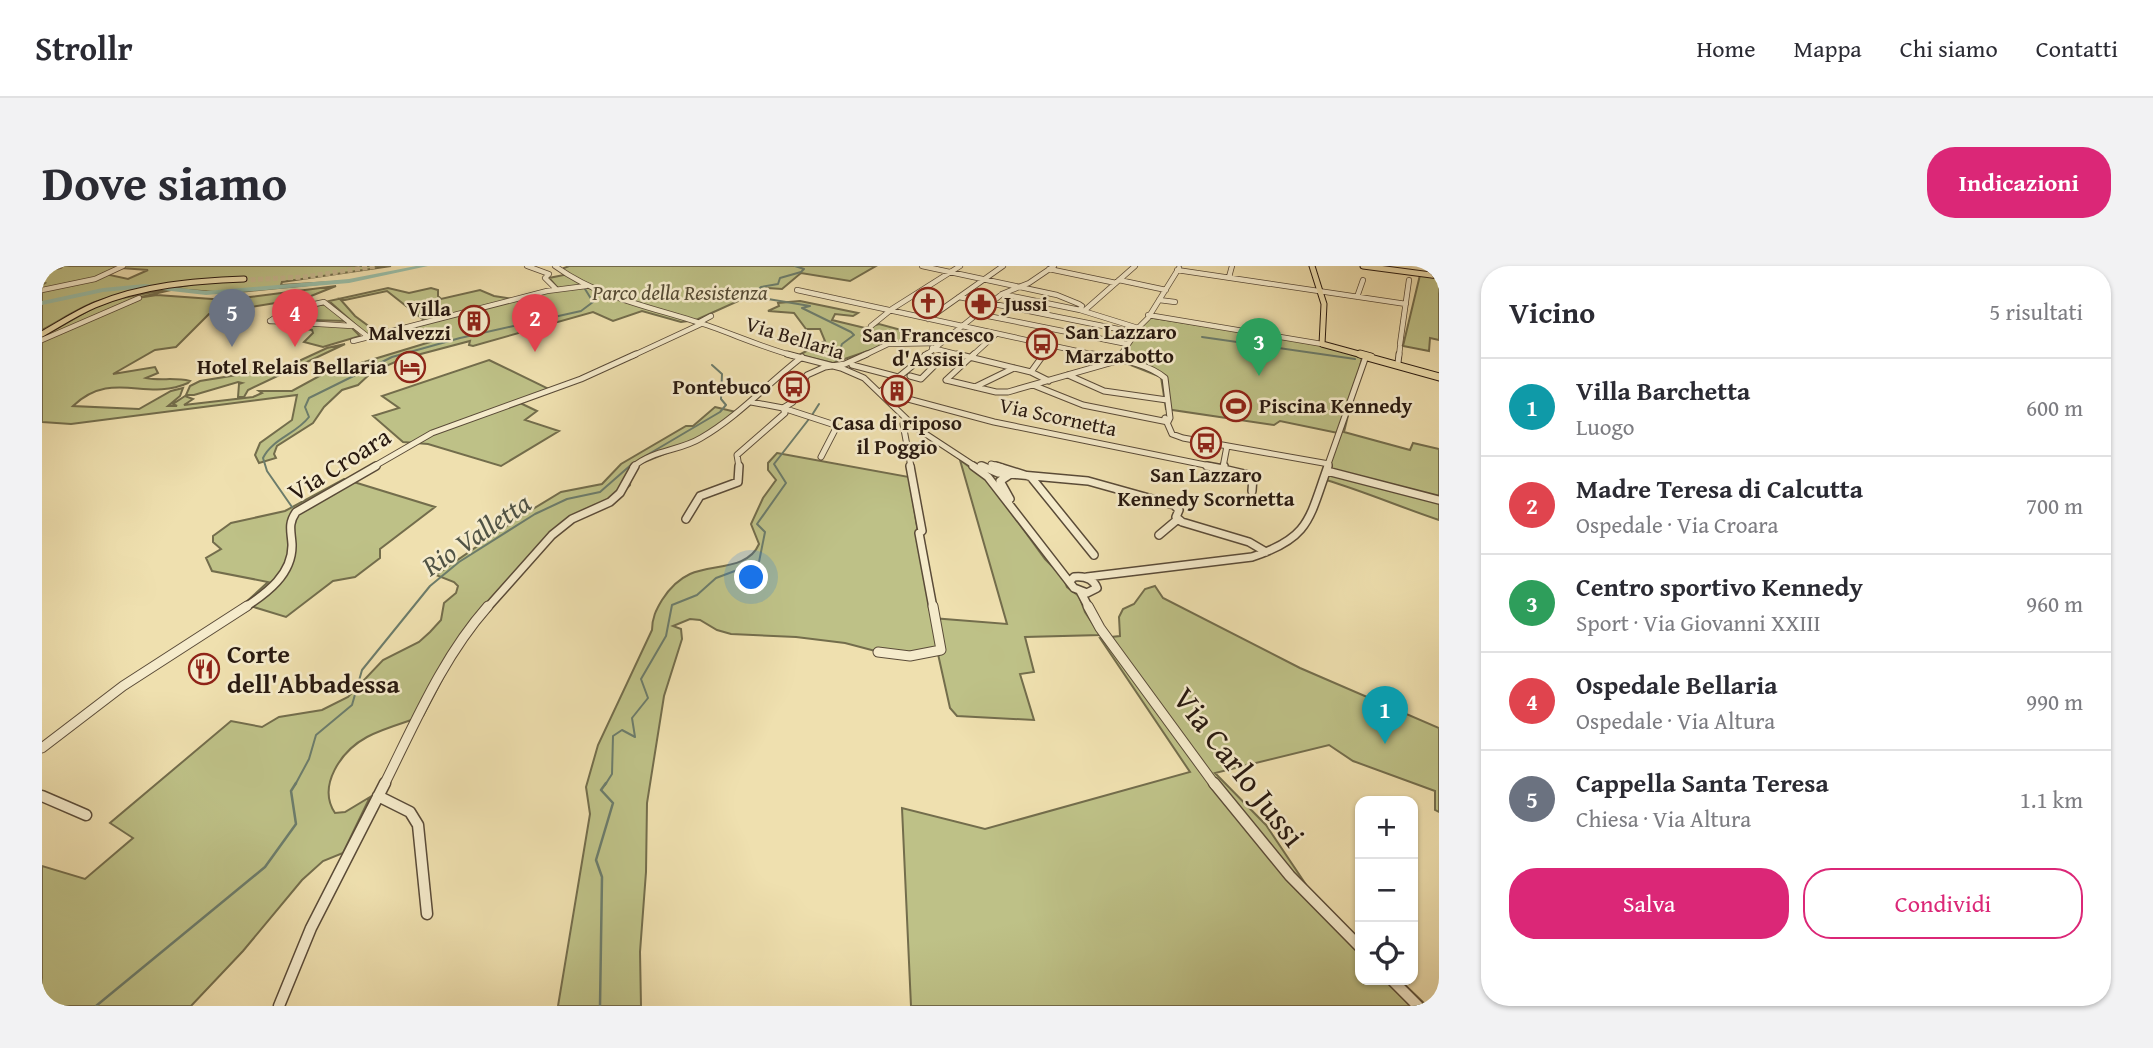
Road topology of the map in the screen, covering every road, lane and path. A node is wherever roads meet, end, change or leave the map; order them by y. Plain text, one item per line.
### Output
1 (60, 266) edge
2 (123, 266) edge
3 (527, 266) edge
4 (566, 266) edge
5 (922, 266) edge
6 (960, 266) edge
7 (1003, 266) edge
8 (1135, 266) edge
9 (1232, 266) edge
10 (1312, 266) edge
11 (1363, 266) edge
12 (51, 267) edge
13 (556, 267) edge
14 (1051, 267) edge
15 (1178, 267) edge
16 (42, 268) edge
17 (949, 273) junction
18 (1439, 276) edge
19 (1229, 277) junction
20 (244, 279) tunnel mouth
21 (984, 279) junction
22 (1363, 280) dead end
23 (1409, 280) dead end
24 (1117, 282) junction
25 (586, 286) junction
26 (1017, 286) junction
27 (556, 289) junction
28 (42, 290) edge
29 (797, 290) dead end
30 (1166, 290) junction
31 (1320, 290) junction
32 (1002, 294) junction
33 (136, 296) junction
34 (959, 297) junction
35 (1357, 297) junction
36 (1160, 299) junction
37 (1175, 302) dead end
38 (989, 304) junction
39 (1406, 304) junction
40 (892, 309) junction
41 (1082, 309) junction
42 (978, 314) junction
43 (1148, 315) junction
44 (711, 316) dead end
45 (928, 319) junction
46 (1070, 320) junction
47 (350, 323) junction
48 (700, 323) junction
49 (871, 326) dead end
50 (961, 326) junction
51 (1045, 328) junction
52 (1061, 331) junction
53 (1137, 331) junction
54 (1074, 333) junction
55 (42, 334) edge
56 (996, 334) junction
57 (367, 336) junction
58 (42, 340) edge
59 (1034, 340) dead end
60 (353, 341) dead end
61 (941, 343) junction
62 (1128, 344) junction
63 (1322, 344) junction
64 (915, 345) junction
65 (1051, 345) junction
66 (1063, 347) dead end
67 (933, 349) junction
68 (925, 355) junction
69 (802, 357) junction
70 (971, 358) junction
71 (1117, 359) junction
72 (1370, 360) junction
73 (832, 365) junction
74 (1398, 365) junction
75 (851, 366) junction
76 (1014, 368) junction
77 (1031, 372) junction
78 (1156, 374) junction
79 (1068, 375) junction
80 (910, 376) dead end
81 (898, 377) junction
82 (1439, 377) edge
83 (1165, 378) junction
84 (1049, 381) junction
85 (1032, 385) junction
86 (975, 387) junction
87 (880, 392) junction
88 (887, 399) junction
89 (1165, 400) junction
90 (751, 402) junction
91 (783, 408) junction
92 (906, 419) junction
93 (1168, 422) junction
94 (1227, 446) junction
95 (821, 457) dead end
96 (966, 460) junction
97 (990, 464) dead end
98 (1328, 467) junction
99 (1223, 469) junction
100 (1012, 475) junction
101 (1031, 477) junction
102 (1252, 491) dead end
103 (1439, 500) edge
104 (1011, 506) junction
105 (686, 519) dead end
106 (1178, 519) junction
107 (1159, 535) dead end
108 (1295, 538) junction
109 (1250, 543) junction
110 (1266, 552) junction
111 (1094, 555) dead end
112 (1225, 561) junction
113 (1056, 565) junction
114 (1120, 572) junction
115 (1082, 577) junction
116 (1070, 581) junction
117 (1095, 590) junction
118 (1080, 592) junction
119 (1091, 608) junction
120 (878, 652) dead end
121 (42, 748) edge
122 (42, 796) edge
123 (378, 796) junction
124 (86, 815) dead end
125 (428, 914) dead end
126 (1355, 942) edge
127 (1397, 985) edge
128 (279, 1006) edge
129 (1418, 1006) edge

1 - 12 street
2 - 28 street
3 - 27 street
4 - 13 street
5 - 17 street
6 - 17 street
7 - 21 street
8 - 24 street
9 - 19 street
10 - 31 main road
11 - 18 main road
12 - 16 street
13 - 25 street, Via Bellaria
14 - 24 street
14 - 26 street
15 - 19 street
15 - 30 street
15 - 31 street
17 - 21 street
17 - 40 street
19 - 31 street
20 - 33 main road
21 - 26 street
21 - 34 street
22 - 35 street
23 - 39 street
24 - 30 street
24 - 41 street
25 - 27 street
25 - 48 street, Via Bellaria
26 - 32 street
26 - 41 street
27 - 57 street
29 - 40 street
30 - 36 street
31 - 35 street
31 - 63 main road
32 - 38 street
32 - 41 street
33 - 55 main road
33 - 58 street
34 - 38 street
34 - 45 street
35 - 39 street
36 - 37 street
36 - 43 street
38 - 42 street
38 - 46 street
39 - 74 street
40 - 45 street
40 - 49 street
41 - 46 street
41 - 53 street
42 - 50 street
42 - 51 street
43 - 53 street
43 - 63 street
44 - 48 street, Via Bellaria
45 - 50 street
46 - 52 street
46 - 53 street
47 - 47 street
47 - 57 street
48 - 69 street, Via Bellaria
48 - 121 street, Via Croara
50 - 56 street
50 - 61 street
51 - 52 street
51 - 59 street
52 - 54 street
53 - 62 street
54 - 62 street
54 - 66 street
56 - 65 street
56 - 70 street
57 - 60 street
61 - 64 street
61 - 67 street
62 - 71 street
63 - 72 main road
64 - 67 street
64 - 75 street
65 - 71 street
65 - 77 street
67 - 68 street
67 - 70 street
68 - 80 street
68 - 81 street
69 - 73 street, Via Bellaria
69 - 90 street
70 - 76 street
70 - 86 street
71 - 78 street
71 - 79 street
71 - 83 street
72 - 74 main road
72 - 74 main road
72 - 98 street
73 - 75 street, Via Bellaria
73 - 75 street
73 - 91 street
74 - 82 main road
75 - 81 street, Via Bellaria
75 - 87 street, Via Bellaria
76 - 77 street
76 - 86 street
77 - 84 street
78 - 83 street
78 - 89 street
79 - 84 street
79 - 89 street
81 - 87 street
83 - 89 street
84 - 85 street
85 - 86 street
85 - 93 street
87 - 88 street
88 - 92 street
88 - 99 street, Via Scornetta
89 - 93 street
90 - 91 street
90 - 123 street
91 - 95 street
91 - 105 street
92 - 96 street
92 - 120 street
93 - 94 street
94 - 98 street
94 - 99 street
96 - 100 street
96 - 104 street
97 - 101 street
98 - 103 street
98 - 108 street
99 - 102 street, Via Scornetta
100 - 101 street
100 - 104 street
101 - 106 street
101 - 111 street
104 - 113 street
106 - 107 street
106 - 109 street
108 - 109 street
108 - 110 street
109 - 110 street
109 - 112 street
110 - 112 street
112 - 114 street
113 - 115 street
113 - 116 street
114 - 115 street
114 - 117 street
115 - 116 street
115 - 117 street
116 - 118 street, Via Carlo Jussi
117 - 118 street
117 - 119 street
118 - 119 street, Via Carlo Jussi
119 - 126 street, Via Carlo Jussi
122 - 124 street
123 - 125 street
123 - 128 street
127 - 129 street

